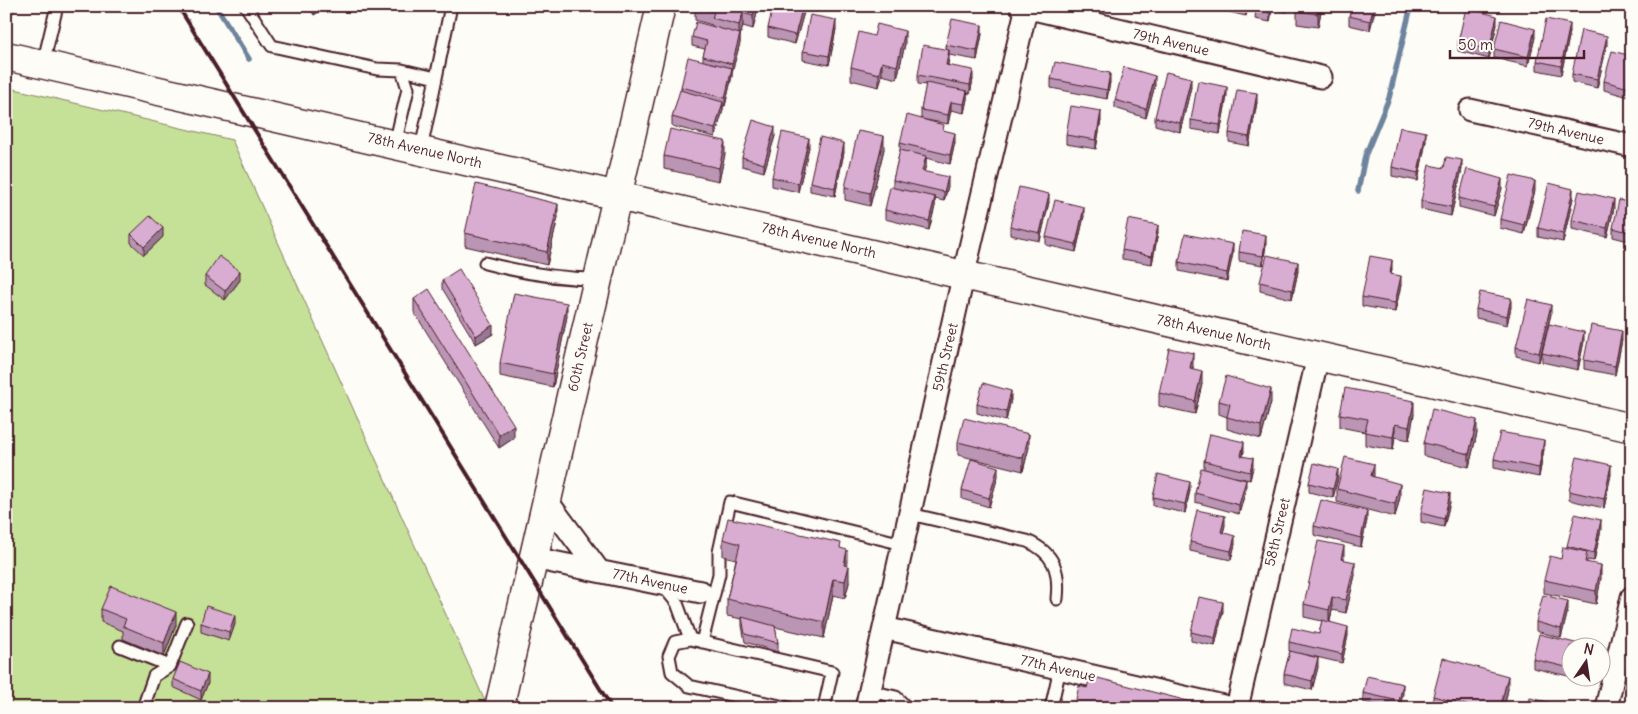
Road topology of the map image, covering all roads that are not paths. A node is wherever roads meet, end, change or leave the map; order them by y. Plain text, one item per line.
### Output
1 (7, 6) edge
2 (57, 6) edge
3 (246, 6) edge
4 (451, 6) edge
5 (661, 6) edge
6 (1025, 7) edge
7 (6, 10) edge
8 (6, 56) edge
9 (43, 64) junction
10 (402, 70) junction
11 (1321, 77) dead end
12 (436, 78) junction
13 (1470, 110) dead end
14 (408, 146) junction
15 (1632, 146) edge
16 (617, 194) junction
17 (485, 263) dead end
18 (964, 273) junction
19 (598, 279) junction
20 (1318, 356) junction
21 (1632, 428) edge
22 (547, 501) junction
23 (910, 514) junction
24 (903, 544) junction
25 (533, 558) junction
26 (600, 571) junction
27 (662, 584) junction
28 (701, 592) dead end
29 (1632, 597) edge
30 (1057, 599) dead end
31 (187, 623) dead end
32 (884, 628) junction
33 (690, 639) junction
34 (702, 642) junction
35 (120, 646) dead end
36 (170, 666) junction
37 (1060, 668) junction
38 (868, 699) edge
39 (143, 708) edge
40 (499, 708) edge
41 (789, 708) edge
42 (824, 708) edge
43 (907, 708) edge
44 (1051, 708) edge
45 (1232, 708) edge
46 (1237, 708) edge
47 (1606, 708) edge

1 - 7 lane
2 - 9 lane
3 - 10 lane
4 - 12 lane
5 - 16 street, 60th Street
6 - 11 street, 79th Avenue
6 - 18 street, 59th Street
8 - 9 street, 78th Avenue North
9 - 14 street, 78th Avenue North
10 - 12 lane
10 - 14 lane
12 - 14 lane
13 - 15 street, 79th Avenue
14 - 16 street, 78th Avenue North
16 - 18 street, 78th Avenue North
16 - 19 street, 60th Street
17 - 19 lane
18 - 20 street, 78th Avenue North
18 - 23 street, 59th Street
19 - 22 street, 60th Street
20 - 21 street, 78th Avenue North
20 - 46 street, 58th Street
22 - 25 street, 60th Street
22 - 26 street, 77th Avenue
23 - 24 street, 59th Street
23 - 30 lane
24 - 32 street, 59th Street
24 - 34 lane
25 - 26 street, 77th Avenue
25 - 40 street, 60th Street
26 - 27 street, 77th Avenue
27 - 28 street, 77th Avenue
27 - 33 lane
29 - 47 street
31 - 36 lane
32 - 37 street, 77th Avenue
32 - 38 street, 59th Street
33 - 34 lane
33 - 41 lane
34 - 42 lane
35 - 36 lane
36 - 39 lane
37 - 44 lane
37 - 45 street, 77th Avenue
38 - 43 lane

